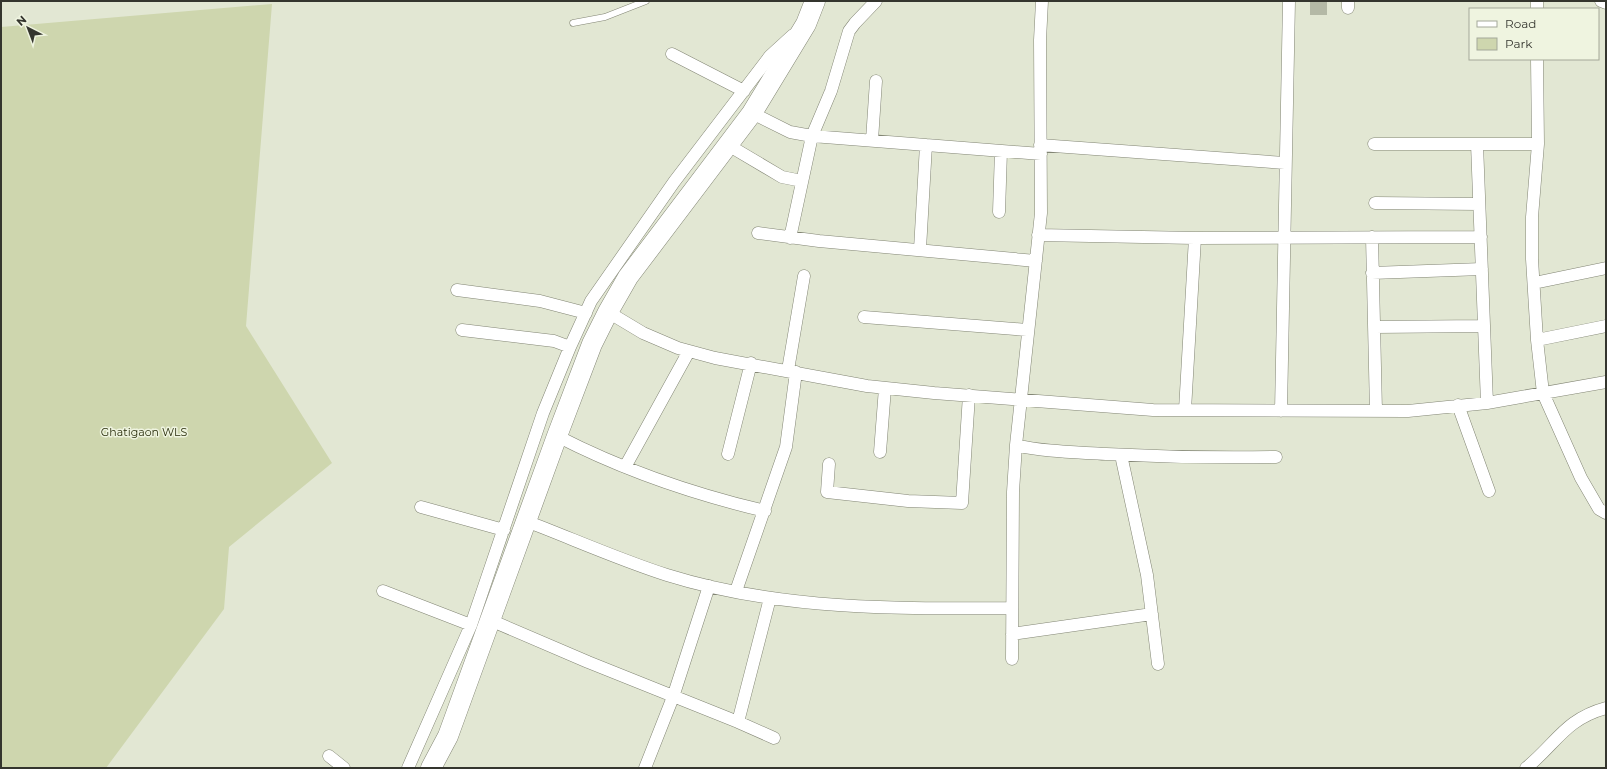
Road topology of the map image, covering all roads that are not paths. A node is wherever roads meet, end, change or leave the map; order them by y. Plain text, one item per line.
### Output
1 (646, 1) edge
2 (815, 1) edge
3 (876, 1) edge
4 (1042, 1) edge
5 (1289, 1) edge
6 (1601, 1) edge
7 (1606, 2) edge
8 (573, 23) dead end
9 (806, 24) junction
10 (672, 54) dead end
11 (1537, 60) edge
12 (876, 81) dead end
13 (744, 91) junction
14 (752, 113) junction
15 (812, 136) junction
16 (872, 140) junction
17 (1374, 144) dead end
18 (1477, 144) junction
19 (1538, 144) junction
20 (728, 145) junction
21 (926, 145) junction
22 (1040, 149) junction
23 (1001, 151) junction
24 (1285, 164) junction
25 (802, 182) junction
26 (1374, 203) dead end
27 (1479, 204) junction
28 (999, 212) dead end
29 (758, 234) dead end
30 (1038, 235) junction
31 (1283, 237) junction
32 (1372, 237) junction
33 (1481, 237) junction
34 (790, 238) junction
35 (1195, 238) junction
36 (920, 249) junction
37 (1036, 260) junction
38 (1606, 268) edge
39 (1482, 269) junction
40 (1372, 273) junction
41 (804, 276) dead end
42 (1534, 283) junction
43 (457, 290) dead end
44 (608, 312) junction
45 (586, 313) junction
46 (864, 317) dead end
47 (1484, 326) junction
48 (1606, 326) edge
49 (1374, 327) junction
50 (462, 330) dead end
51 (1027, 330) junction
52 (1537, 340) junction
53 (570, 347) junction
54 (689, 351) junction
55 (752, 363) junction
56 (792, 371) junction
57 (1606, 382) edge
58 (885, 388) junction
59 (1543, 393) junction
60 (969, 395) junction
61 (1020, 398) junction
62 (1487, 403) junction
63 (1458, 405) junction
64 (1185, 410) junction
65 (1281, 411) junction
66 (1376, 411) junction
67 (557, 436) junction
68 (1016, 445) junction
69 (880, 452) dead end
70 (728, 454) dead end
71 (1121, 455) junction
72 (1276, 457) dead end
73 (829, 464) dead end
74 (625, 467) junction
75 (1489, 491) dead end
76 (421, 507) dead end
77 (765, 511) junction
78 (1606, 513) edge
79 (526, 521) junction
80 (504, 530) junction
81 (709, 586) junction
82 (383, 591) dead end
83 (736, 591) junction
84 (770, 598) junction
85 (1012, 608) junction
86 (1152, 614) junction
87 (490, 620) junction
88 (471, 625) junction
89 (1012, 634) junction
90 (1012, 659) dead end
91 (1158, 664) dead end
92 (673, 697) junction
93 (1606, 708) edge
94 (738, 722) junction
95 (774, 738) dead end
96 (329, 756) dead end
97 (344, 768) edge
98 (408, 768) edge
99 (431, 768) edge
100 (645, 768) edge
101 (1526, 768) edge

1 - 8 lane
2 - 9 highway
3 - 15 street
4 - 22 street
5 - 24 street
6 - 7 street
9 - 13 street
9 - 14 highway
10 - 13 street
11 - 19 street
12 - 16 street
13 - 45 street
14 - 15 street
14 - 20 highway
15 - 16 street
15 - 25 street
16 - 21 street
17 - 18 street
18 - 19 street
18 - 27 street
19 - 42 street
20 - 25 street
20 - 44 highway
21 - 23 street
21 - 36 street
22 - 23 street
22 - 24 street
22 - 30 street
23 - 28 street
24 - 31 street
25 - 34 street
26 - 27 street
27 - 33 street
29 - 34 street
30 - 35 street
30 - 37 street
31 - 32 street
31 - 35 street
31 - 65 street
32 - 33 street
32 - 40 street
33 - 39 street
34 - 36 street
35 - 64 street
36 - 37 street
37 - 51 street
38 - 42 street
39 - 40 street
39 - 47 street
40 - 49 street
41 - 56 street
42 - 52 street
43 - 45 street
44 - 54 street
44 - 67 highway
45 - 53 street
46 - 51 street
47 - 49 street
47 - 62 street
48 - 52 street
49 - 66 street
50 - 53 street
51 - 61 street
52 - 59 street
53 - 80 street
54 - 55 street
54 - 74 street
55 - 56 street
55 - 70 street
56 - 58 street
56 - 77 street
57 - 59 street
58 - 60 street
58 - 69 street
59 - 62 street
59 - 78 street
60 - 61 street
60 - 73 street
61 - 64 street
61 - 68 street
62 - 63 street
63 - 66 street
63 - 75 street
64 - 65 street
65 - 66 street
67 - 74 street
67 - 79 highway
68 - 71 street
68 - 85 street
71 - 72 street
71 - 86 street
74 - 77 street
76 - 80 street
77 - 83 street
79 - 81 street
79 - 87 highway
80 - 88 street
81 - 83 street
81 - 92 street
82 - 88 street
83 - 84 street
84 - 85 street
84 - 94 street
85 - 89 street
86 - 89 street
86 - 91 street
87 - 92 street
87 - 99 highway
88 - 98 street
89 - 90 street
92 - 94 street
92 - 100 street
93 - 101 street
94 - 95 street
96 - 97 street

